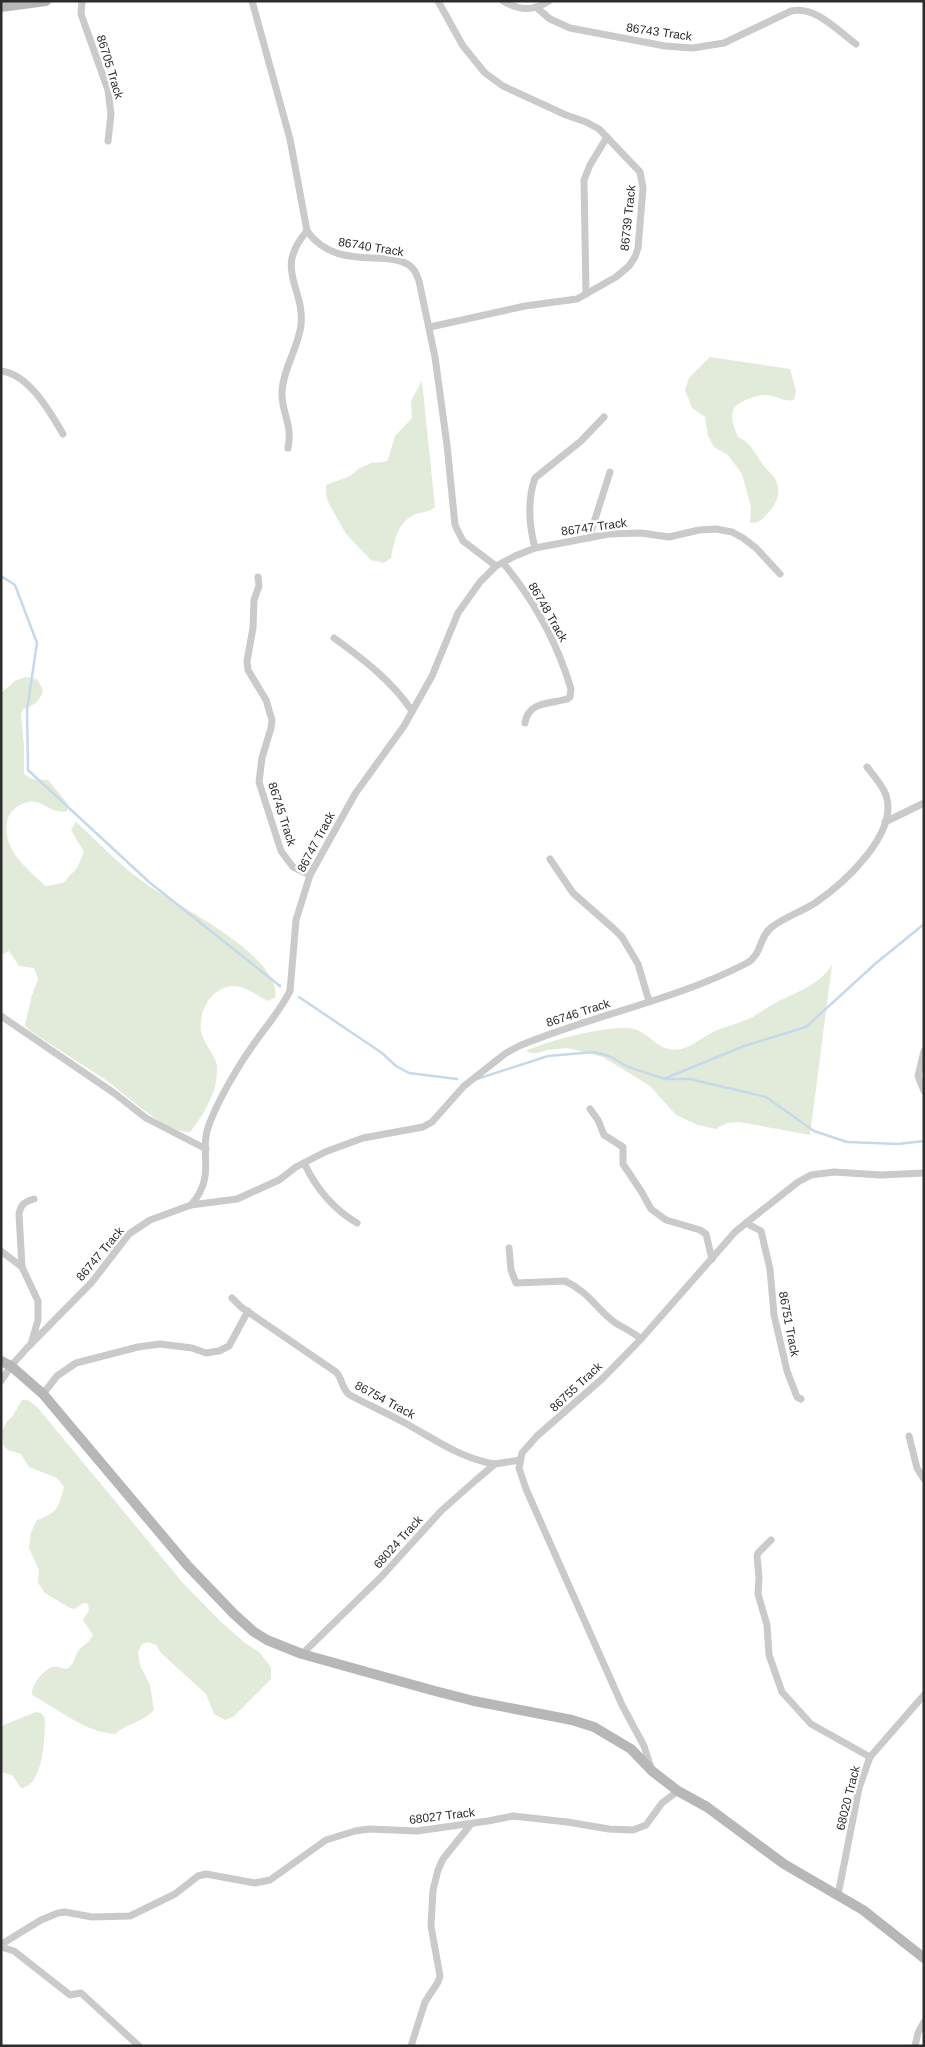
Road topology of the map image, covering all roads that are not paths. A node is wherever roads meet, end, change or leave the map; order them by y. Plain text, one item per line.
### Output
1 (46, 1) edge
2 (82, 1) edge
3 (252, 1) edge
4 (438, 1) edge
5 (503, 1) edge
6 (549, 1) edge
7 (1, 7) edge
8 (537, 8) junction
9 (856, 44) dead end
10 (607, 137) junction
11 (108, 141) dead end
12 (307, 231) junction
13 (586, 294) junction
14 (430, 327) junction
15 (1, 371) edge
16 (604, 417) dead end
17 (63, 434) dead end
18 (288, 448) dead end
19 (610, 472) dead end
20 (589, 538) junction
21 (535, 548) junction
22 (500, 564) junction
23 (780, 574) dead end
24 (258, 577) dead end
25 (334, 638) dead end
26 (412, 711) junction
27 (525, 723) dead end
28 (867, 767) dead end
29 (924, 803) edge
30 (885, 822) junction
31 (550, 859) dead end
32 (310, 876) junction
33 (649, 1001) junction
34 (1, 1016) edge
35 (924, 1051) edge
36 (924, 1091) edge
37 (590, 1108) dead end
38 (206, 1149) junction
39 (304, 1163) junction
40 (924, 1173) edge
41 (34, 1199) dead end
42 (190, 1205) junction
43 (357, 1223) dead end
44 (746, 1224) junction
45 (509, 1248) dead end
46 (1, 1251) edge
47 (712, 1259) junction
48 (22, 1267) junction
49 (232, 1298) dead end
50 (248, 1311) junction
51 (641, 1339) junction
52 (31, 1344) junction
53 (1, 1361) edge
54 (12, 1366) junction
55 (1, 1381) edge
56 (43, 1394) junction
57 (802, 1399) dead end
58 (909, 1436) dead end
59 (520, 1460) junction
60 (495, 1464) junction
61 (924, 1479) edge
62 (771, 1540) dead end
63 (302, 1654) junction
64 (924, 1695) edge
65 (870, 1757) junction
66 (652, 1771) junction
67 (678, 1791) junction
68 (471, 1824) junction
69 (838, 1895) junction
70 (3, 1944) edge
71 (924, 1958) edge
72 (924, 2022) edge
73 (139, 2046) edge
74 (411, 2046) edge
75 (915, 2046) edge

1 - 7 street
2 - 11 street, 86705 Track
3 - 12 street
4 - 10 street, 86739 Track
5 - 8 street
6 - 8 street
8 - 9 street, 86743 Track
10 - 13 street
10 - 13 street, 86739 Track
12 - 14 street, 86740 Track
12 - 18 street
13 - 14 street, 86739 Track
14 - 22 street, 86740 Track
15 - 17 street
16 - 21 street
19 - 20 street
20 - 21 street, 86747 Track
20 - 23 street, 86747 Track
21 - 22 street, 86747 Track
22 - 26 street, 86747 Track
22 - 27 street, 86748 Track
24 - 32 street, 86745 Track
25 - 26 street
26 - 32 street, 86747 Track
28 - 30 street, 86746 Track
29 - 30 street
30 - 33 street, 86746 Track
31 - 33 street
32 - 38 street, 86747 Track
33 - 39 street, 86746 Track
34 - 38 street
35 - 36 street
37 - 47 street
38 - 42 street, 86747 Track
39 - 42 street, 86746 Track
39 - 43 street
40 - 44 street, 86755 Track
41 - 48 street
42 - 52 street, 86747 Track
44 - 47 street, 86755 Track
44 - 57 street, 86751 Track
45 - 51 street
46 - 48 street
47 - 51 street, 86755 Track
48 - 52 street
49 - 50 street, 86754 Track
50 - 56 street
50 - 60 street, 86754 Track
51 - 59 street, 86755 Track
52 - 54 street, 86747 Track
53 - 54 street
54 - 55 street, 86747 Track
54 - 56 street
56 - 63 street
58 - 61 street
59 - 60 street
59 - 66 street
60 - 63 street, 68024 Track
62 - 65 street
63 - 66 street
64 - 65 street, 68020 Track
65 - 69 street, 68020 Track
66 - 67 street
67 - 68 street, 68027 Track
67 - 69 street
68 - 70 street, 68027 Track
68 - 74 street
69 - 71 street
70 - 73 street
72 - 75 street

